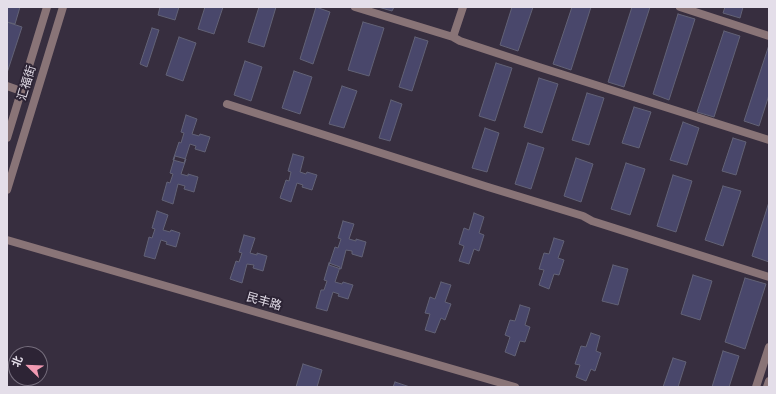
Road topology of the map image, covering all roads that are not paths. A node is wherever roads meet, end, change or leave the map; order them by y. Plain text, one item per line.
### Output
1 (47, 7) edge
2 (63, 7) edge
3 (355, 7) edge
4 (463, 7) edge
5 (680, 7) edge
6 (769, 36) edge
7 (453, 37) junction
8 (7, 86) edge
9 (22, 91) junction
10 (227, 104) dead end
11 (7, 138) edge
12 (769, 140) edge
13 (7, 190) edge
14 (7, 240) edge
15 (769, 277) edge
16 (769, 347) edge
17 (769, 381) edge
18 (515, 387) edge
19 (756, 387) edge
20 (767, 387) edge

1 - 9 street, 汇福街
2 - 13 street, 汇福街
3 - 7 street
4 - 7 street
5 - 6 street
7 - 12 street
8 - 9 street
9 - 11 street, 汇福街
10 - 15 street
14 - 18 street, 民丰路
16 - 19 street
17 - 20 street

